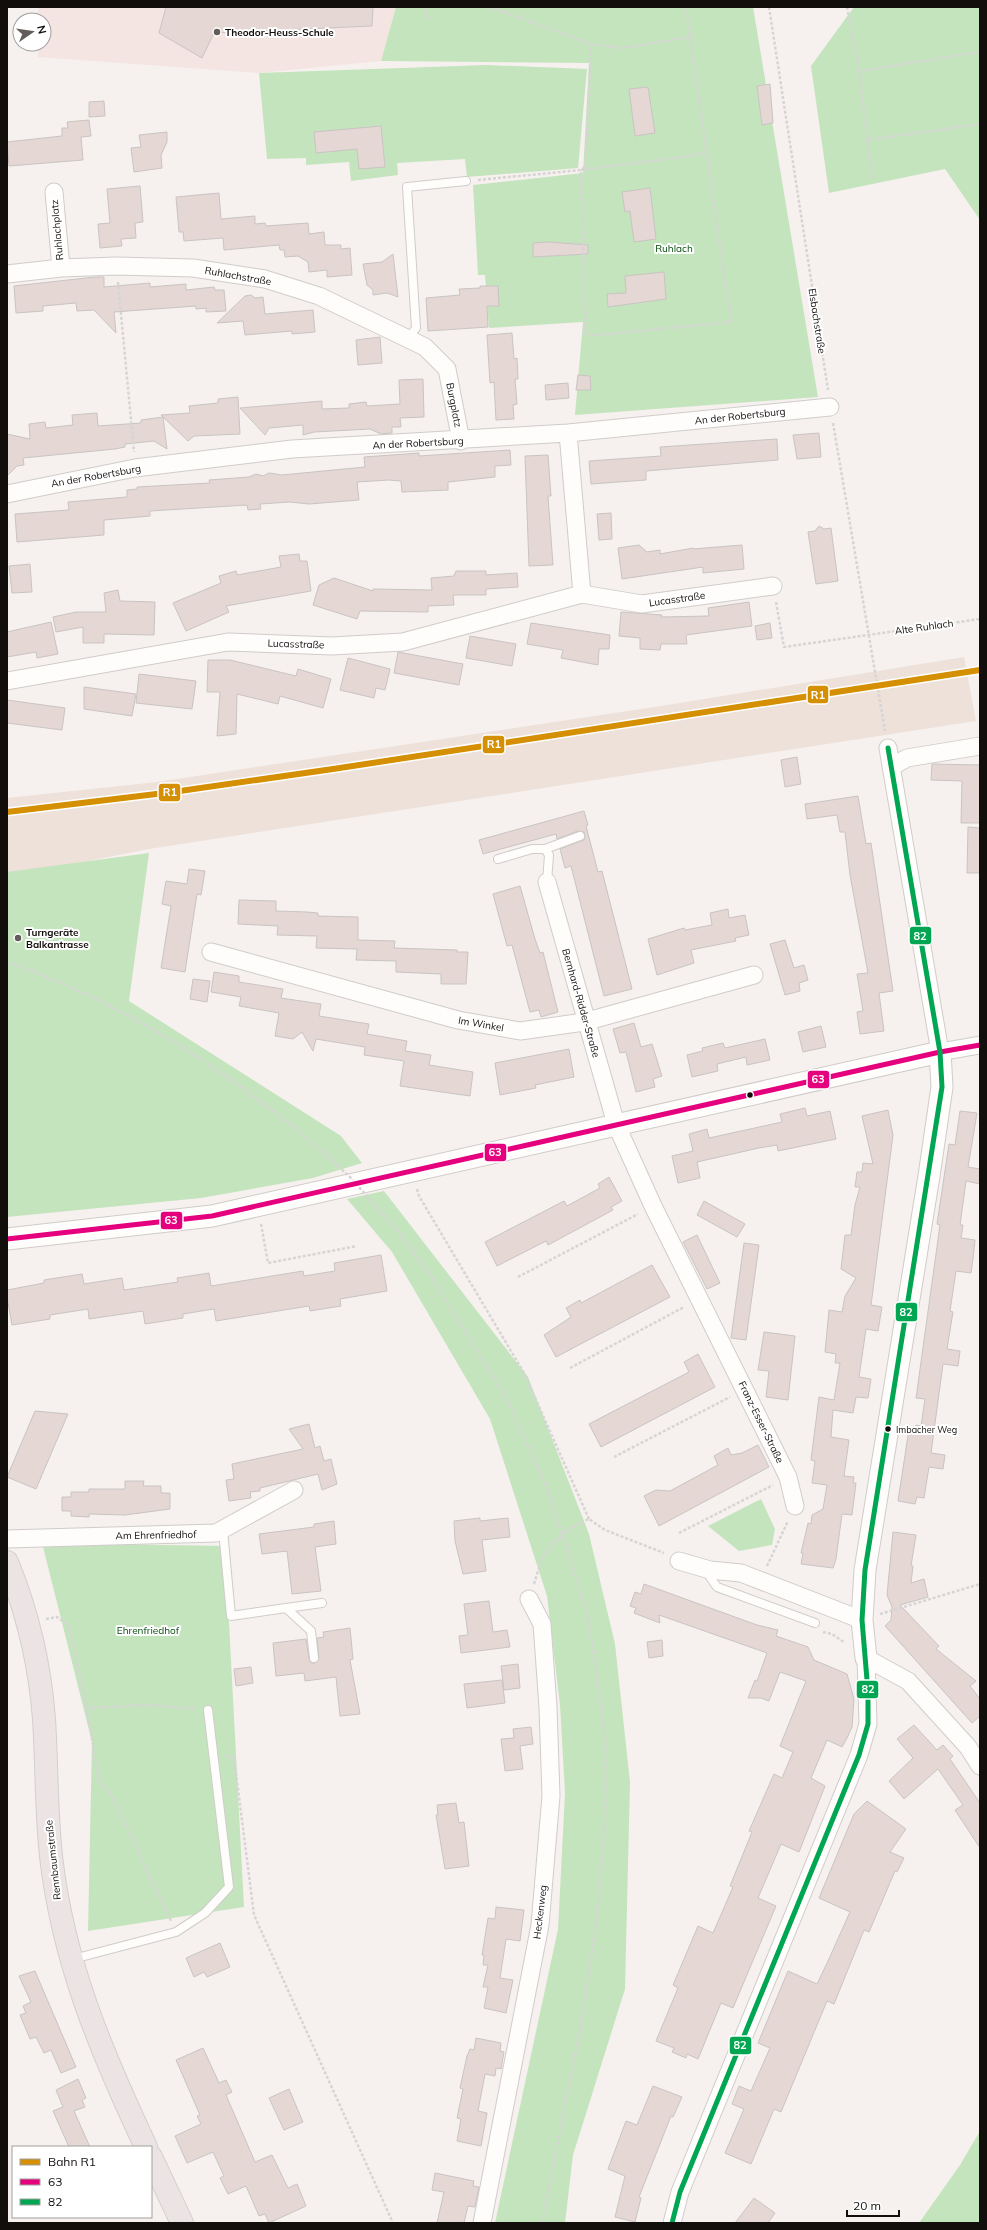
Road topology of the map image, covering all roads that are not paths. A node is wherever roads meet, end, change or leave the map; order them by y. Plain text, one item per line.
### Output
1 (466, 181) road end
2 (54, 192) dead end
3 (61, 268) junction
4 (7, 274) edge
5 (408, 339) junction
6 (447, 369) joint
7 (830, 407) road end
8 (568, 433) junction
9 (461, 441) junction
10 (7, 494) edge
11 (773, 586) road end
12 (582, 594) junction
13 (7, 681) edge
14 (980, 746) edge
15 (888, 748) road end
16 (891, 767) junction
17 (580, 836) dead end
18 (545, 849) junction
19 (498, 859) dead end
20 (547, 882) joint
21 (211, 952) dead end
22 (754, 975) dead end
23 (586, 1021) junction
24 (980, 1045) edge
25 (940, 1052) junction
26 (616, 1124) junction
27 (7, 1239) edge
28 (294, 1490) dead end
29 (795, 1506) road end
30 (223, 1530) junction
31 (7, 1539) edge
32 (679, 1561) road end
33 (7, 1562) edge
34 (710, 1570) junction
35 (529, 1599) road end
36 (322, 1603) dead end
37 (286, 1608) junction
38 (862, 1620) junction
39 (815, 1623) dead end
40 (314, 1658) dead end
41 (866, 1658) junction
42 (208, 1710) road end
43 (980, 1766) edge
44 (71, 1960) junction
45 (146, 2146) edge
46 (152, 2160) edge
47 (182, 2223) edge
48 (482, 2223) edge
49 (672, 2223) edge

1 - 5 lane
2 - 3 street, Ruhlachplatz
3 - 4 street, Ruhlachstraße
3 - 5 street, Ruhlachstraße
5 - 6 street, Ruhlachstraße
6 - 9 street, Burgplatz
7 - 8 street, An der Robertsburg
8 - 9 street, An der Robertsburg
8 - 12 street
9 - 10 street, An der Robertsburg
11 - 12 street, Lucasstraße
12 - 13 street, Lucasstraße
14 - 16 street
15 - 16 street
16 - 25 street
17 - 18 lane
18 - 19 lane
18 - 20 lane
20 - 23 street, Bernhard-Ridder-Straße
21 - 23 street, Im Winkel
22 - 23 street, Im Winkel
23 - 26 street, Bernhard-Ridder-Straße
24 - 25 street
25 - 26 street
25 - 38 street
26 - 27 street
26 - 29 street, Franz-Esser-Straße
28 - 30 street, Am Ehrenfriedhof
30 - 31 street, Am Ehrenfriedhof
30 - 37 lane
32 - 34 street
33 - 44 main road, Rennbaumstraße
34 - 38 street
34 - 39 lane
35 - 48 street, Heckenweg
36 - 37 lane
37 - 40 lane
38 - 41 street
41 - 43 street
41 - 49 street
42 - 44 lane
44 - 45 main road, Rennbaumstraße
46 - 47 main road

